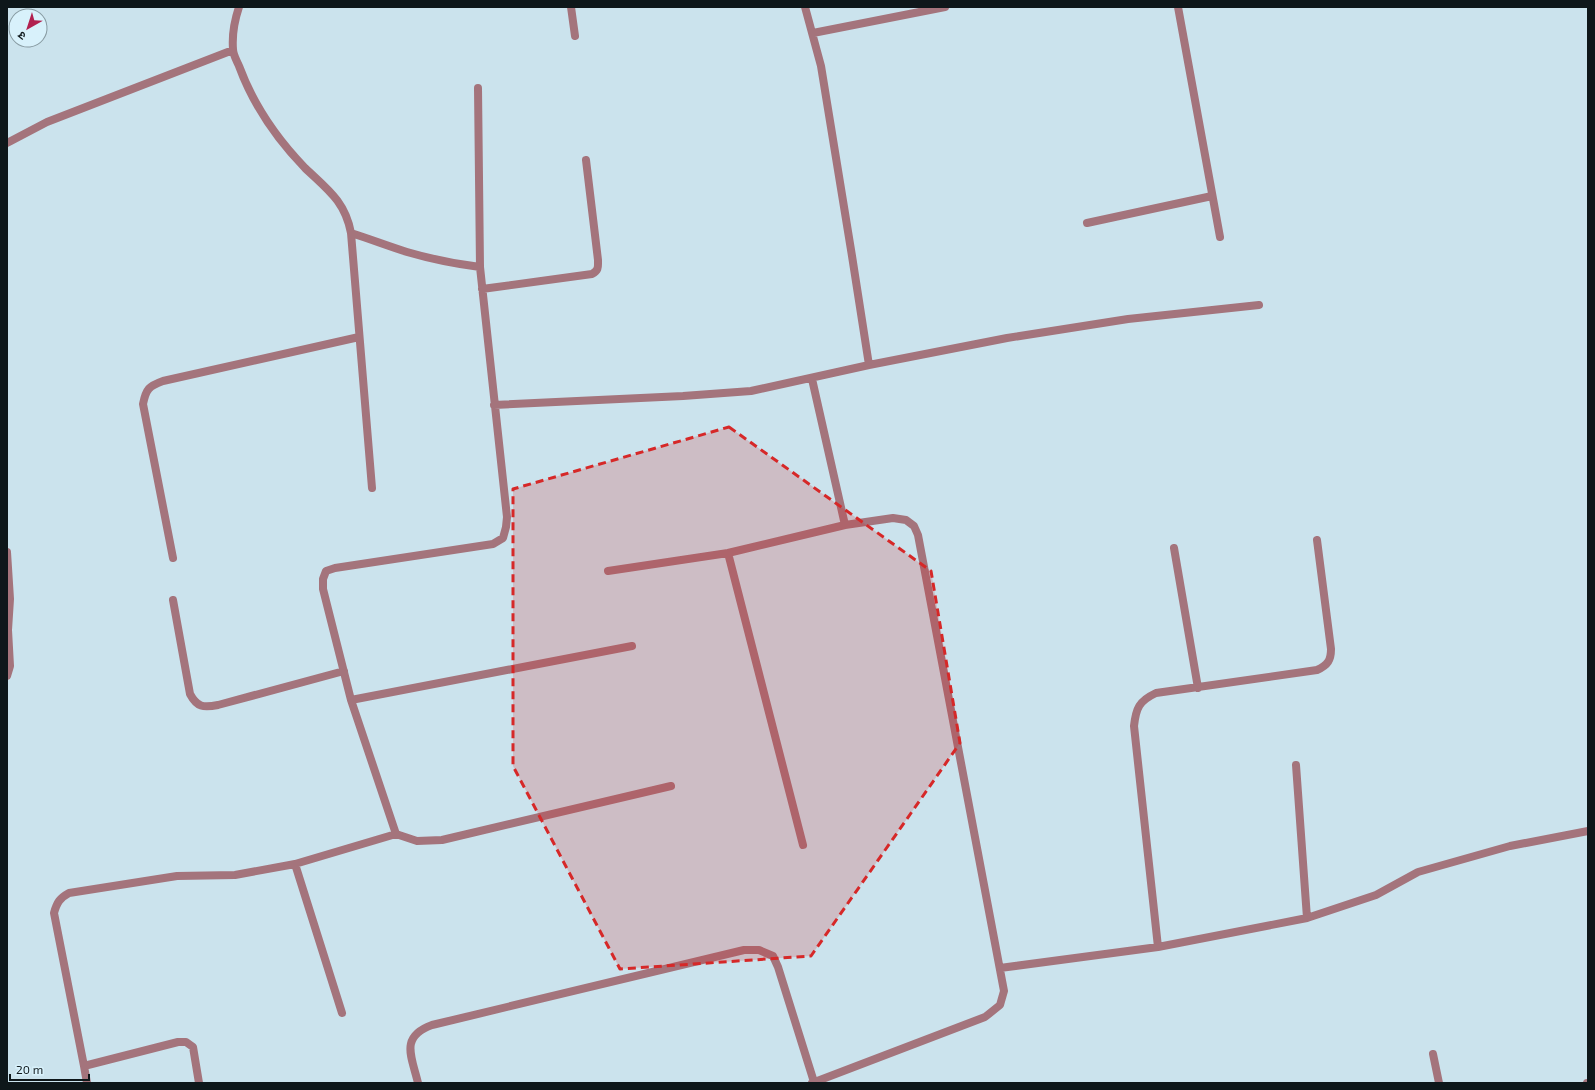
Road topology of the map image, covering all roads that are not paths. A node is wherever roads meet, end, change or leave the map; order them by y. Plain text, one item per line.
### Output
1 (239, 7) edge
2 (570, 7) edge
3 (805, 7) edge
4 (945, 7) edge
5 (1178, 7) edge
6 (813, 33) junction
7 (575, 36) dead end
8 (233, 50) junction
9 (478, 88) dead end
10 (7, 143) edge
11 (586, 160) dead end
12 (1212, 196) junction
13 (1087, 223) dead end
14 (351, 233) junction
15 (1220, 237) dead end
16 (480, 267) junction
17 (482, 289) junction
18 (1259, 305) dead end
19 (359, 337) junction
20 (869, 365) junction
21 (812, 379) junction
22 (494, 405) junction
23 (372, 488) dead end
24 (845, 525) junction
25 (1317, 540) dead end
26 (1174, 548) dead end
27 (7, 552) edge
28 (728, 553) junction
29 (173, 558) dead end
30 (608, 571) dead end
31 (173, 600) dead end
32 (632, 646) dead end
33 (344, 671) junction
34 (7, 676) edge
35 (1198, 688) junction
36 (352, 700) junction
37 (1296, 765) dead end
38 (670, 786) dead end
39 (1588, 831) edge
40 (396, 834) junction
41 (803, 845) dead end
42 (295, 864) junction
43 (1307, 918) junction
44 (1158, 947) junction
45 (1000, 968) junction
46 (342, 1013) dead end
47 (1433, 1054) dead end
48 (84, 1066) junction
49 (87, 1083) edge
50 (199, 1083) edge
51 (418, 1083) edge
52 (813, 1083) edge
53 (1439, 1083) edge

1 - 8 street
2 - 7 street
3 - 6 street
4 - 6 street
5 - 12 street
6 - 20 street
8 - 10 street
8 - 14 street
9 - 16 street
11 - 17 street
12 - 13 street
12 - 15 street
14 - 16 street
14 - 19 street
16 - 17 street
17 - 22 street
18 - 20 street
19 - 23 street
19 - 29 street
20 - 21 street
21 - 22 street
21 - 24 street
22 - 33 street
24 - 28 street
24 - 45 street
25 - 35 street
26 - 35 street
27 - 34 street
28 - 30 street
28 - 41 street
31 - 33 street
32 - 36 street
33 - 36 street
35 - 44 street
36 - 40 street
37 - 43 street
38 - 40 street
39 - 43 street
40 - 42 street
42 - 46 street
42 - 48 street
43 - 44 street
44 - 45 street
45 - 52 street
47 - 53 street
48 - 49 street
48 - 50 street
51 - 52 street

